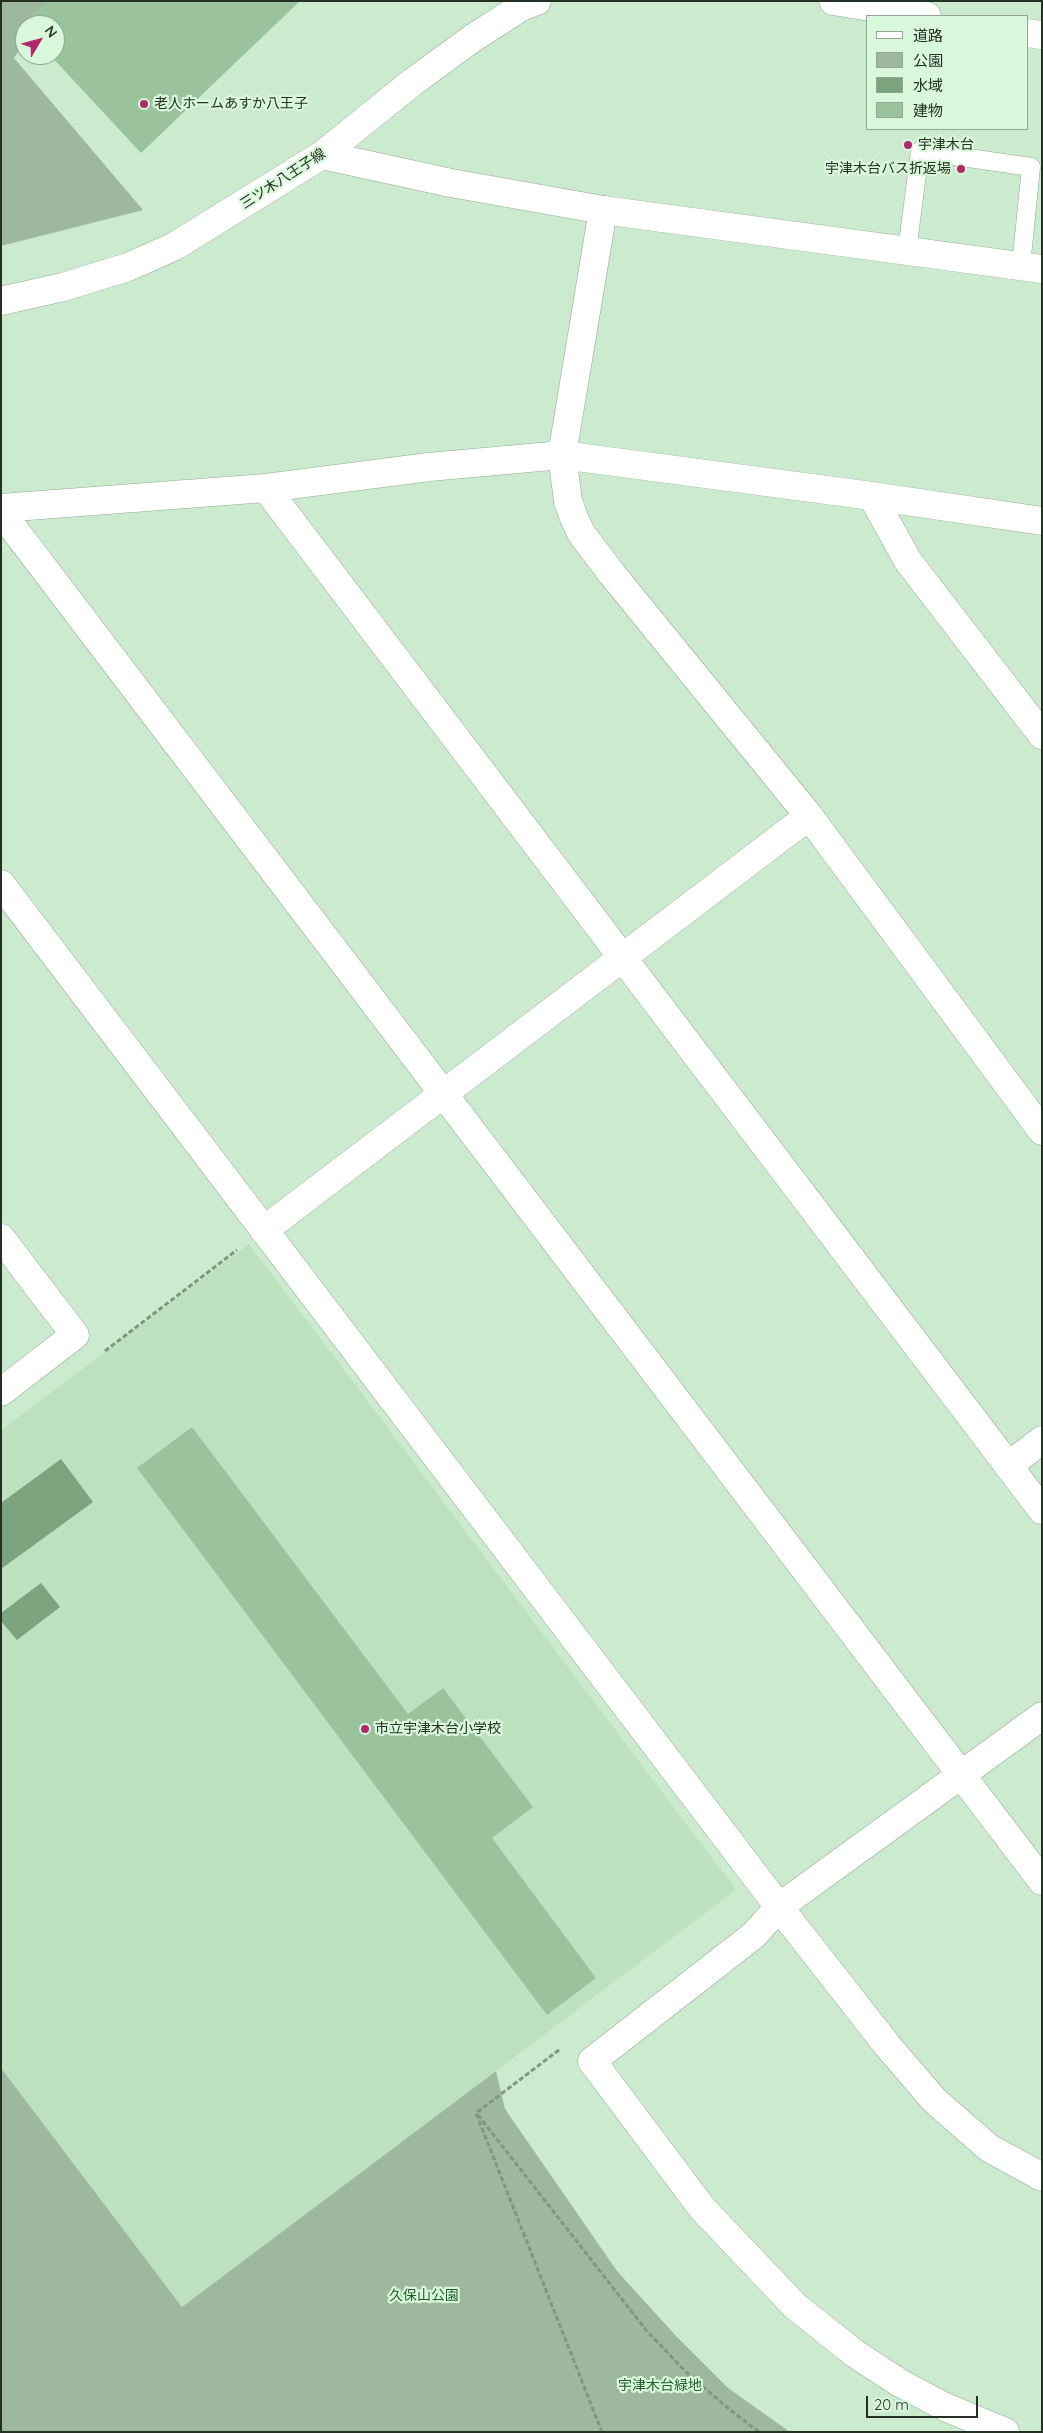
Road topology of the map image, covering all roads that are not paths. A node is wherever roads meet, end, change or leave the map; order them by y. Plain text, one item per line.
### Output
1 (536, 1) edge
2 (833, 1) edge
3 (921, 15) edge
4 (1028, 33) edge
5 (1042, 35) edge
6 (322, 155) junction
7 (604, 210) junction
8 (907, 251) junction
9 (1031, 267) edge
10 (1, 300) edge
11 (562, 455) junction
12 (266, 488) junction
13 (872, 496) junction
14 (1, 510) edge
15 (1042, 522) edge
16 (1042, 735) edge
17 (808, 816) junction
18 (1, 884) edge
19 (623, 958) junction
20 (443, 1095) junction
21 (1042, 1131) edge
22 (264, 1230) junction
23 (1, 1238) edge
24 (1, 1392) edge
25 (1042, 1440) edge
26 (1008, 1466) junction
27 (1042, 1510) edge
28 (1042, 1716) edge
29 (962, 1776) junction
30 (1042, 1881) edge
31 (779, 1907) junction
32 (1042, 2177) edge
33 (1006, 2432) edge

1 - 6 street, 三ツ木八王子線
2 - 3 street
4 - 5 street
6 - 7 street
6 - 10 street, 三ツ木八王子線
7 - 8 street
7 - 11 street
8 - 9 street
8 - 9 lane
11 - 12 street
11 - 13 street
11 - 17 street
12 - 14 street
12 - 19 street
13 - 15 street
13 - 16 street
14 - 20 street
17 - 19 street
17 - 21 street
18 - 22 street
19 - 20 street
19 - 26 street
20 - 22 street
20 - 29 street
22 - 31 street
23 - 24 street
25 - 26 street
26 - 27 street
28 - 29 street
29 - 30 street
29 - 31 street
31 - 32 street
31 - 33 street

